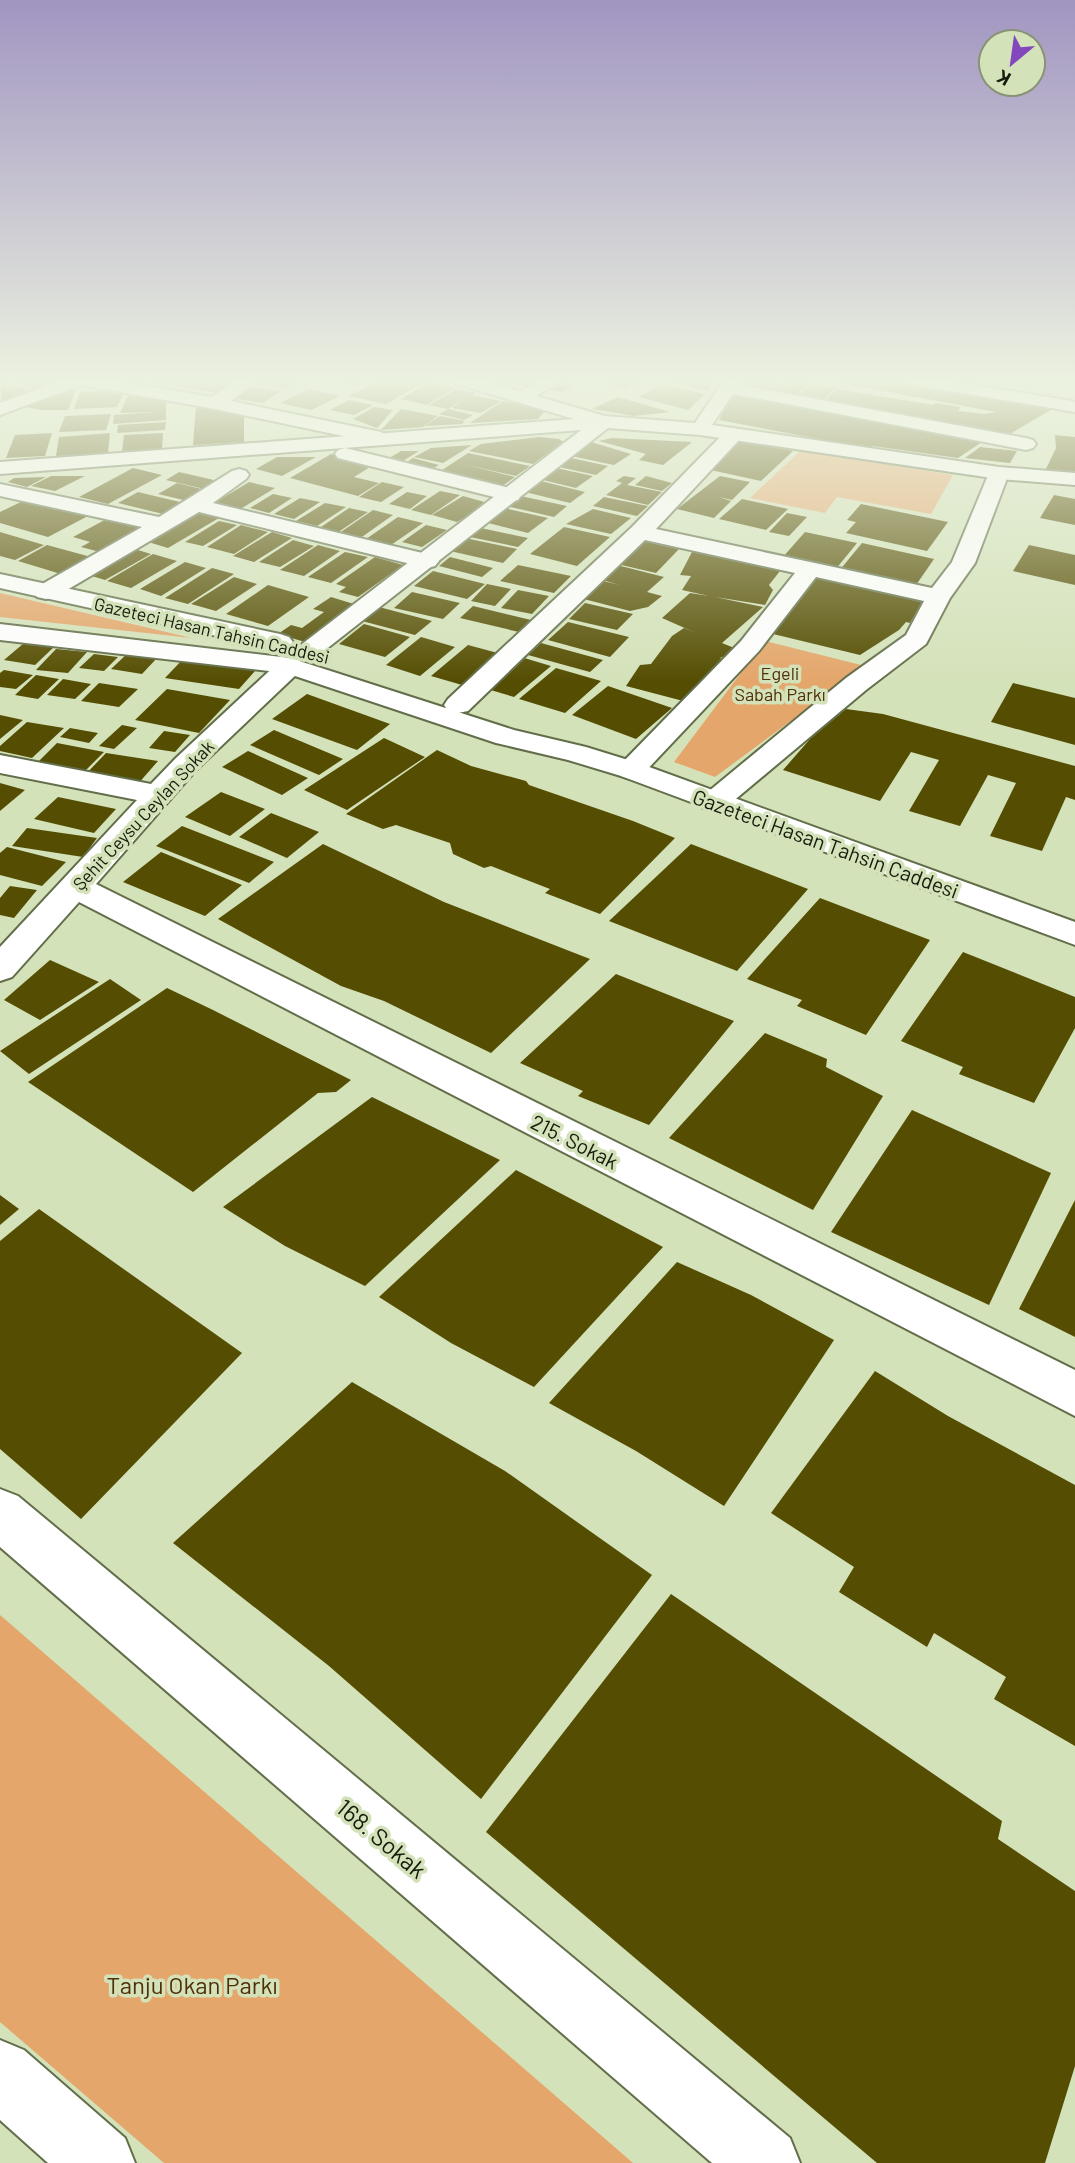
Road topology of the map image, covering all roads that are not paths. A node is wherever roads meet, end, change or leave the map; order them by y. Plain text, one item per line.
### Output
1 (232, 480) edge
2 (449, 480) edge
3 (529, 480) edge
4 (690, 480) edge
5 (1003, 480) edge
6 (0, 490) edge
7 (510, 495) junction
8 (196, 505) junction
9 (161, 524) junction
10 (640, 532) junction
11 (427, 561) junction
12 (809, 570) junction
13 (0, 580) edge
14 (46, 592) junction
15 (938, 597) junction
16 (0, 632) edge
17 (301, 657) junction
18 (458, 705) junction
19 (576, 753) junction
20 (0, 764) edge
21 (631, 771) junction
22 (160, 795) junction
23 (714, 802) junction
24 (75, 887) junction
25 (1075, 934) edge
26 (7, 951) edge
27 (1075, 1394) edge
28 (0, 1514) edge
29 (0, 2074) edge
30 (73, 2154) edge
31 (765, 2163) edge

1 - 8 street
2 - 7 street
3 - 7 street, Şehit Ceysu Ceylan Sokak
4 - 10 street
5 - 15 street
6 - 9 street
7 - 11 street, Şehit Ceysu Ceylan Sokak
8 - 9 street
8 - 11 street
9 - 14 street
10 - 12 street
10 - 18 street
11 - 17 street, Şehit Ceysu Ceylan Sokak
12 - 15 street
12 - 21 street
13 - 14 street, Gazeteci Hasan Tahsin Caddesi
14 - 17 street, Gazeteci Hasan Tahsin Caddesi
15 - 23 street
16 - 17 street, Gazeteci Hasan Tahsin Caddesi
17 - 18 street, Gazeteci Hasan Tahsin Caddesi
17 - 19 street, Gazeteci Hasan Tahsin Caddesi
17 - 22 street, Şehit Ceysu Ceylan Sokak
18 - 19 street, Gazeteci Hasan Tahsin Caddesi
19 - 21 street, Gazeteci Hasan Tahsin Caddesi
20 - 22 street
21 - 23 street, Gazeteci Hasan Tahsin Caddesi
22 - 24 street, Şehit Ceysu Ceylan Sokak
23 - 25 street, Gazeteci Hasan Tahsin Caddesi
24 - 26 street, Şehit Ceysu Ceylan Sokak
24 - 27 street, 215. Sokak
28 - 31 street, 168. Sokak
29 - 30 street

